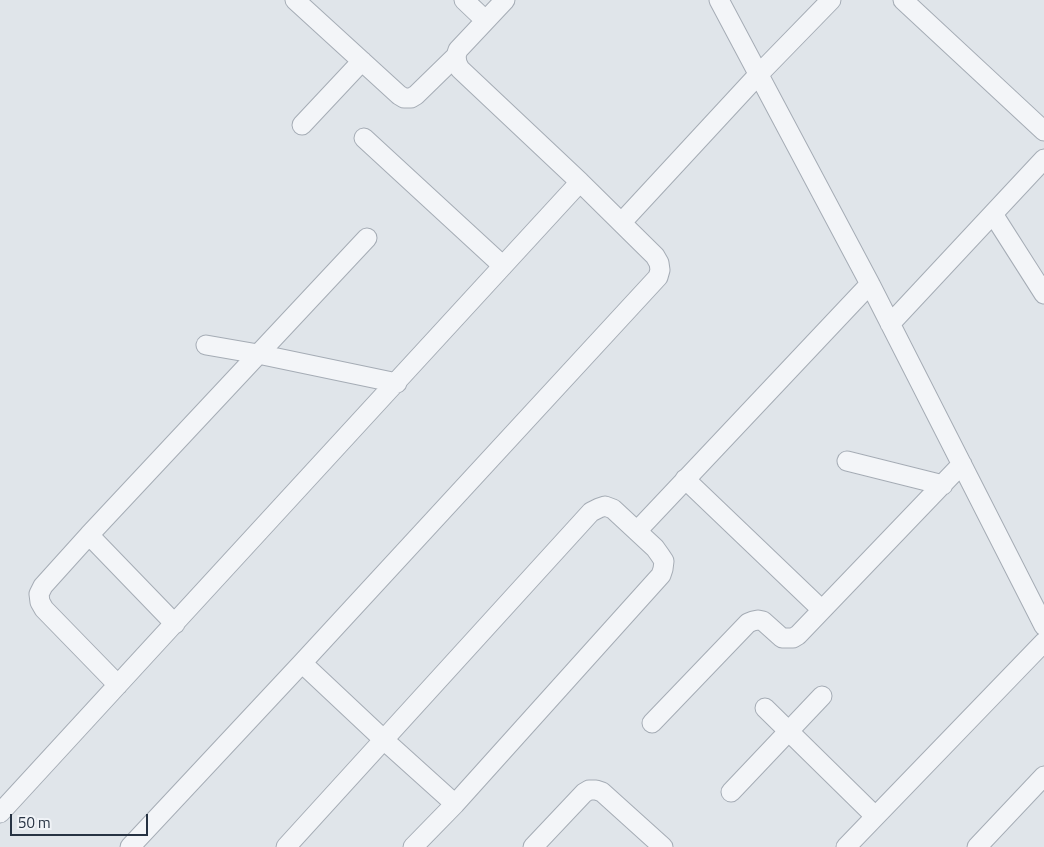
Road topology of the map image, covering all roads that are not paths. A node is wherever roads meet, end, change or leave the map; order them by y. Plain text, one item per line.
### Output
1 (295, 0) edge
2 (464, 0) edge
3 (505, 0) edge
4 (718, 0) edge
5 (831, 0) edge
6 (903, 0) edge
7 (485, 20) junction
8 (456, 56) junction
9 (362, 61) junction
10 (758, 75) junction
11 (302, 125) dead end
12 (1044, 131) edge
13 (364, 138) dead end
14 (1044, 159) edge
15 (580, 182) junction
16 (993, 214) junction
17 (622, 222) junction
18 (367, 238) dead end
19 (503, 266) junction
20 (870, 284) junction
21 (1044, 294) edge
22 (890, 324) junction
23 (206, 345) dead end
24 (258, 354) junction
25 (397, 383) junction
26 (847, 461) dead end
27 (962, 464) junction
28 (685, 479) junction
29 (943, 485) junction
30 (637, 531) junction
31 (89, 535) junction
32 (822, 610) junction
33 (175, 624) junction
34 (1044, 626) edge
35 (1044, 642) edge
36 (302, 663) junction
37 (118, 685) junction
38 (822, 696) dead end
39 (765, 708) dead end
40 (652, 723) dead end
41 (789, 732) junction
42 (384, 740) junction
43 (1044, 776) edge
44 (732, 792) dead end
45 (455, 804) junction
46 (0, 813) edge
47 (876, 816) junction
48 (660, 846) edge
49 (130, 847) edge
50 (286, 847) edge
51 (413, 847) edge
52 (533, 847) edge
53 (846, 847) edge
54 (978, 847) edge

1 - 9 street
2 - 7 street
3 - 7 street
4 - 10 street
5 - 10 street
6 - 12 street
7 - 8 street
8 - 9 street
8 - 15 street
9 - 11 street
10 - 17 street
10 - 20 street
13 - 19 street
14 - 16 street
15 - 17 street
15 - 19 street
16 - 21 street
16 - 22 street
17 - 36 street
18 - 24 street
19 - 25 street
20 - 22 street
20 - 28 street
22 - 27 street
23 - 24 street
24 - 25 street
24 - 31 street
25 - 33 street
26 - 29 street
27 - 29 street
27 - 34 street
28 - 30 street
28 - 32 street
29 - 32 street
30 - 42 street
30 - 45 street
31 - 33 street
31 - 37 street
32 - 40 street
33 - 37 street
35 - 47 street
36 - 42 street
36 - 49 street
37 - 46 street
38 - 41 street
39 - 41 street
41 - 44 street
41 - 47 street
42 - 45 street
42 - 50 street
43 - 54 street
45 - 51 street
47 - 53 street
48 - 52 street

